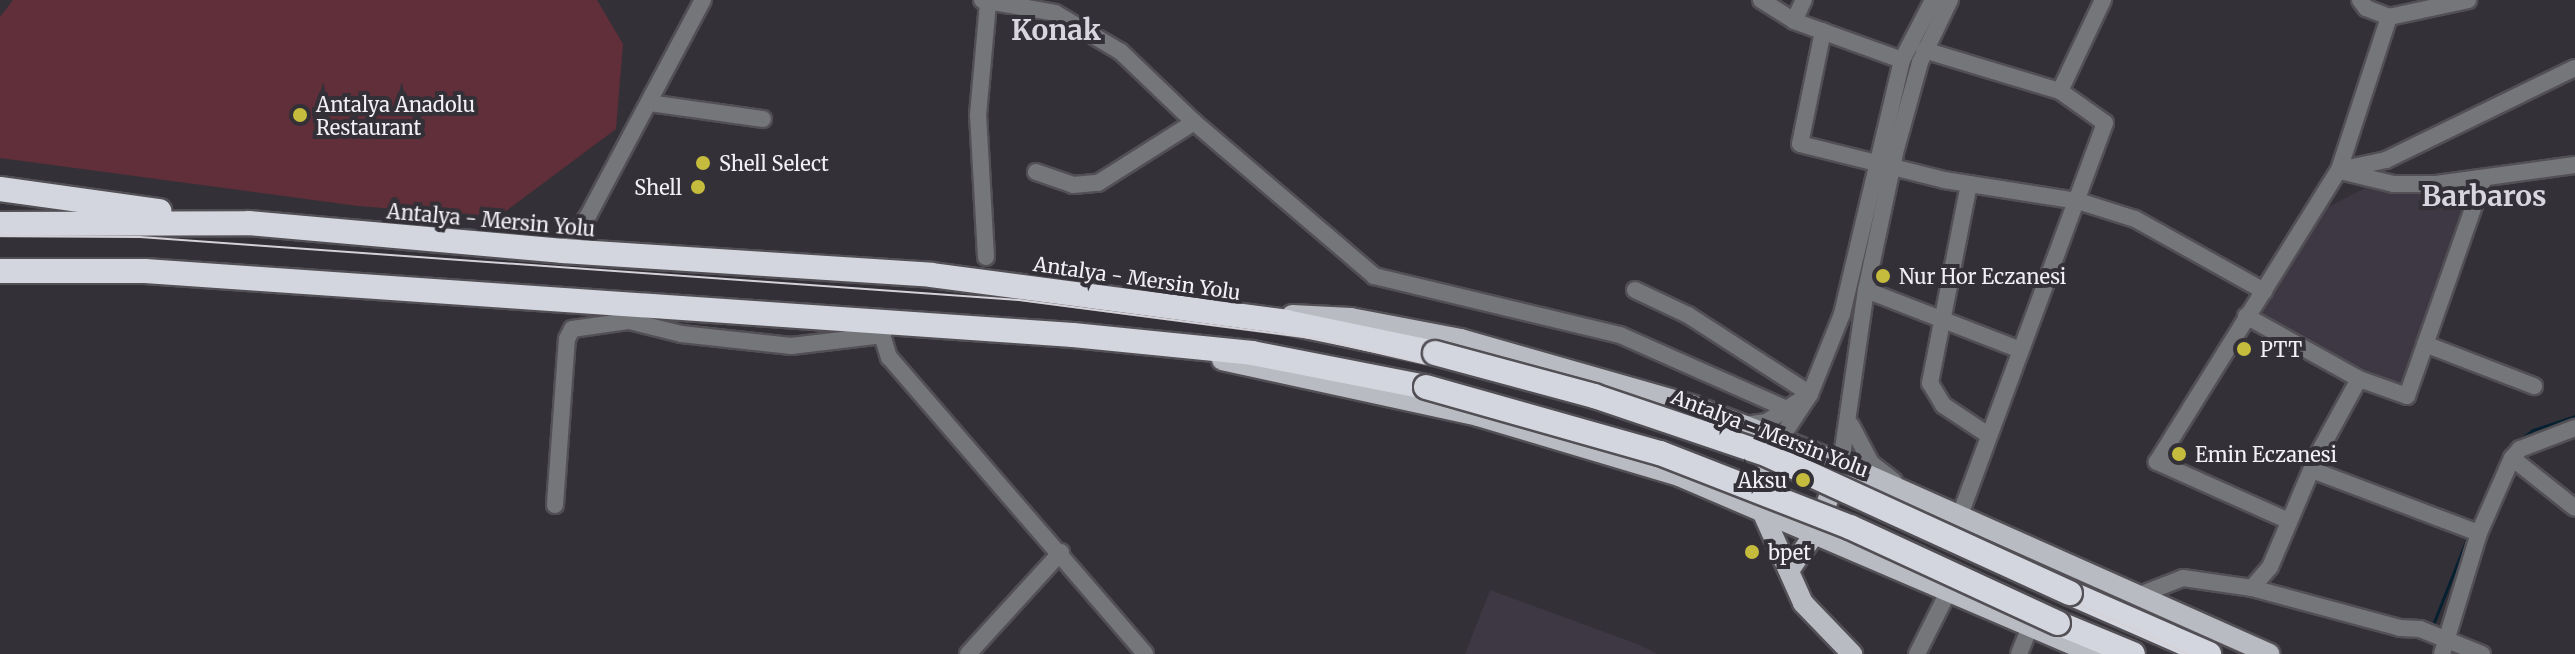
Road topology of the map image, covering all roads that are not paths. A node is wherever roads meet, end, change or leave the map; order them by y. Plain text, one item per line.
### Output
1 (703, 0) edge
2 (1761, 0) edge
3 (1804, 0) edge
4 (1933, 0) edge
5 (1950, 0) edge
6 (2103, 0) edge
7 (2360, 0) edge
8 (2468, 0) edge
9 (985, 1) edge
10 (2389, 17) junction
11 (1794, 21) junction
12 (1823, 31) junction
13 (1924, 50) junction
14 (1902, 60) junction
15 (2575, 68) edge
16 (2060, 91) junction
17 (649, 103) junction
18 (763, 119) dead end
19 (1194, 122) junction
20 (1884, 164) junction
21 (2575, 165) edge
22 (2339, 170) junction
23 (1036, 172) dead end
24 (2483, 180) junction
25 (1969, 184) junction
26 (0, 189) edge
27 (2078, 201) junction
28 (249, 223) junction
29 (0, 224) edge
30 (563, 251) junction
31 (986, 257) dead end
32 (0, 271) edge
33 (145, 271) junction
34 (0, 288) edge
35 (1635, 290) dead end
36 (1866, 290) junction
37 (2264, 291) junction
38 (1207, 311) junction
39 (2246, 316) junction
40 (1942, 319) junction
41 (880, 328) junction
42 (1073, 335) junction
43 (2425, 344) junction
44 (2021, 350) junction
45 (2359, 379) junction
46 (2534, 386) dead end
47 (1810, 394) junction
48 (1789, 410) junction
49 (1849, 418) junction
50 (1745, 425) junction
51 (2575, 428) edge
52 (1988, 435) junction
53 (1781, 438) junction
54 (2512, 458) junction
55 (1841, 463) junction
56 (2312, 470) junction
57 (1914, 497) junction
58 (555, 505) dead end
59 (2575, 508) edge
60 (1761, 509) junction
61 (1959, 517) junction
62 (2289, 521) junction
63 (2472, 531) junction
64 (1815, 533) junction
65 (1061, 552) junction
66 (1790, 569) junction
67 (2252, 588) junction
68 (1948, 592) junction
69 (2137, 596) junction
70 (2030, 627) junction
71 (2446, 637) junction
72 (2073, 650) edge
73 (1846, 651) edge
74 (968, 654) edge
75 (1145, 654) edge
76 (1917, 654) edge
77 (2019, 654) edge
78 (2095, 654) edge
79 (2133, 654) edge
80 (2209, 654) edge
81 (2269, 654) edge
82 (2442, 654) edge
83 (2482, 654) edge

1 - 17 street
2 - 11 street
3 - 11 street
4 - 14 street
5 - 13 street
6 - 16 street
7 - 10 street
8 - 10 street
9 - 19 street
9 - 31 street
10 - 22 street
11 - 12 street
12 - 14 street
12 - 20 street
13 - 16 street
13 - 20 street
14 - 20 street
15 - 22 street
16 - 27 street
17 - 18 street
17 - 30 street
19 - 23 street
19 - 48 street
20 - 25 street
20 - 36 street
20 - 47 street
21 - 24 street
22 - 24 street
22 - 37 street
24 - 43 street
25 - 27 street
25 - 40 street
26 - 28 highway
27 - 37 street
27 - 44 street
28 - 29 highway, Antalya - Mersin Yolu
28 - 30 highway, Antalya - Mersin Yolu
30 - 38 highway, Antalya - Mersin Yolu
32 - 33 highway
33 - 34 highway
33 - 41 highway
35 - 47 street
36 - 40 street
36 - 49 street
37 - 39 street
38 - 50 main road
38 - 80 highway, Antalya - Mersin Yolu, bridge
39 - 45 street
39 - 62 street
40 - 44 street
40 - 52 street
41 - 42 highway
41 - 58 street
41 - 65 street
42 - 60 main road
42 - 79 highway, bridge
43 - 45 street
43 - 46 street
44 - 52 street
45 - 56 street
47 - 48 street
47 - 53 street
48 - 50 street
49 - 55 street
49 - 57 street
50 - 53 main road
51 - 54 street
52 - 61 street
53 - 55 main road
53 - 60 main road
54 - 59 street
54 - 63 street
55 - 57 main road
55 - 64 main road
56 - 62 street
56 - 63 street
57 - 61 main road
60 - 64 main road
60 - 66 main road
61 - 69 main road
62 - 67 street
63 - 71 street
64 - 66 main road
64 - 68 main road
65 - 74 street
65 - 75 street
66 - 73 main road
67 - 69 street
67 - 71 street
68 - 70 main road
68 - 76 street
69 - 81 main road
70 - 72 main road
70 - 77 street
71 - 82 street
71 - 83 street
72 - 78 main road

